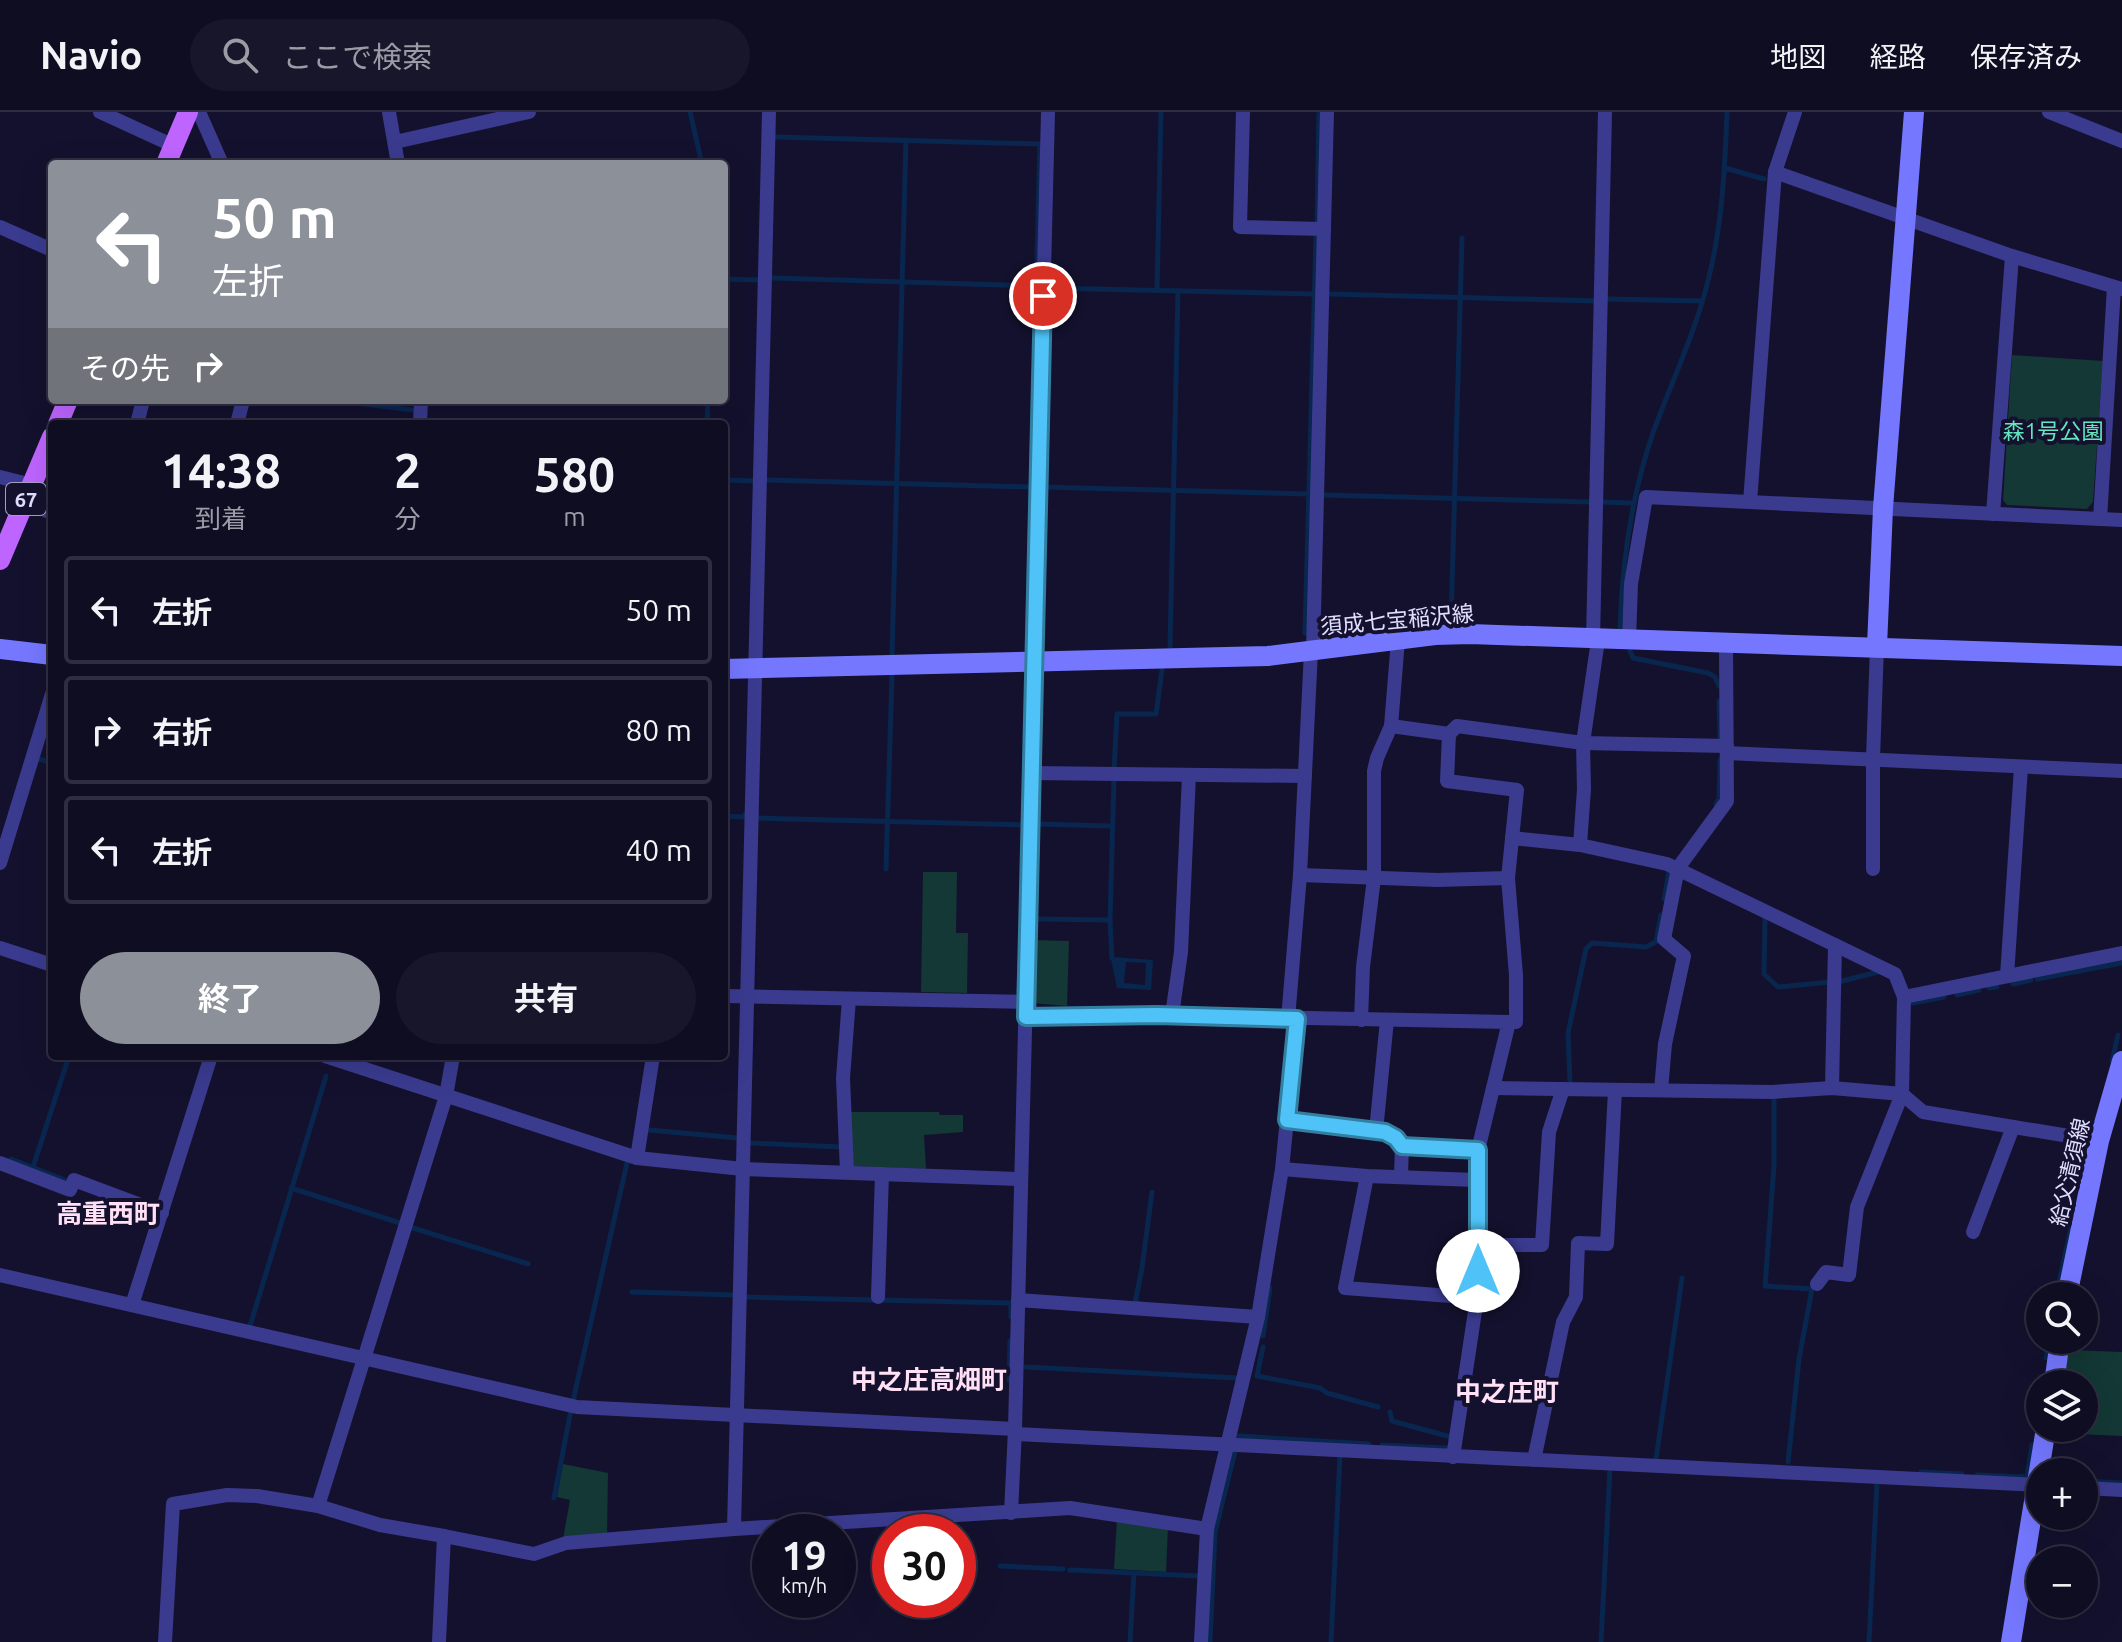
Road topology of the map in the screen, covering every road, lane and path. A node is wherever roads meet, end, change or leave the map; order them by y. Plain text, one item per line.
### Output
1 (100, 112) edge
2 (188, 112) edge
3 (199, 112) edge
4 (389, 112) edge
5 (529, 112) edge
6 (769, 112) edge
7 (1048, 112) edge
8 (1243, 112) edge
9 (1327, 112) edge
10 (1605, 112) edge
11 (1795, 112) edge
12 (1914, 112) edge
13 (2049, 112) edge
14 (2122, 141) edge
15 (395, 142) junction
16 (170, 155) edge
17 (220, 160) edge
18 (397, 160) edge
19 (1775, 172) junction
20 (1905, 219) junction
21 (0, 227) edge
22 (1324, 229) junction
23 (48, 248) edge
24 (2012, 256) junction
25 (2118, 288) edge
26 (48, 446) edge
27 (0, 477) edge
28 (28, 494) junction
29 (1750, 502) junction
30 (1883, 508) junction
31 (48, 510) edge
32 (1993, 514) junction
33 (2100, 519) junction
34 (2122, 520) edge
35 (0, 560) edge
36 (1398, 640) junction
37 (1596, 640) junction
38 (1629, 640) junction
39 (1726, 643) junction
40 (1877, 646) junction
41 (0, 649) edge
42 (1312, 651) junction
43 (48, 655) edge
44 (2122, 656) edge
45 (1033, 662) junction
46 (754, 668) junction
47 (728, 669) edge
48 (48, 707) edge
49 (1391, 726) junction
50 (1449, 734) junction
51 (1583, 743) junction
52 (1727, 750) junction
53 (1873, 759) junction
54 (2021, 767) junction
55 (2122, 771) edge
56 (1031, 773) junction
57 (1189, 775) junction
58 (1305, 776) junction
59 (1512, 838) junction
60 (1580, 845) junction
61 (0, 863) edge
62 (1678, 868) junction
63 (1873, 869) dead end
64 (1300, 875) junction
65 (1374, 878) junction
66 (1508, 878) junction
67 (1835, 945) junction
68 (0, 948) edge
69 (2122, 953) edge
70 (48, 964) edge
71 (2007, 976) junction
72 (728, 996) edge
73 (748, 997) junction
74 (1904, 997) junction
75 (849, 999) junction
76 (1026, 1010) junction
77 (1172, 1015) junction
78 (1292, 1019) junction
79 (1361, 1020) junction
80 (1387, 1020) junction
81 (1509, 1022) junction
82 (210, 1060) edge
83 (337, 1060) edge
84 (452, 1060) edge
85 (652, 1060) edge
86 (2122, 1061) edge
87 (1493, 1088) junction
88 (1832, 1088) junction
89 (1563, 1089) junction
90 (1615, 1090) junction
91 (1661, 1090) junction
92 (1902, 1094) junction
93 (446, 1096) junction
94 (1287, 1120) junction
95 (2013, 1127) junction
96 (1376, 1131) junction
97 (2099, 1141) junction
98 (1402, 1146) junction
99 (1478, 1150) junction
100 (637, 1158) junction
101 (0, 1163) edge
102 (743, 1169) junction
103 (1282, 1169) junction
104 (847, 1172) junction
105 (882, 1174) junction
106 (1367, 1176) junction
107 (1401, 1177) junction
108 (1021, 1179) junction
109 (1476, 1180) junction
110 (162, 1213) junction
111 (1973, 1232) dead end
112 (1479, 1245) junction
113 (0, 1275) edge
114 (2070, 1282) edge
115 (1817, 1284) dead end
116 (878, 1297) dead end
117 (1477, 1298) junction
118 (1018, 1300) junction
119 (132, 1305) junction
120 (1258, 1317) junction
121 (362, 1359) junction
122 (736, 1414) junction
123 (1015, 1432) junction
124 (1227, 1444) junction
125 (1453, 1457) junction
126 (1534, 1460) junction
127 (2026, 1484) edge
128 (2098, 1489) edge
129 (2122, 1490) edge
130 (318, 1506) junction
131 (1011, 1513) junction
132 (734, 1529) junction
133 (1207, 1529) junction
134 (2030, 1530) edge
135 (444, 1536) junction
136 (165, 1642) edge
137 (439, 1642) edge
138 (1201, 1642) edge
139 (2011, 1642) edge

1 - 16 street
2 - 16 main road
3 - 17 street
4 - 15 street
5 - 15 street
6 - 46 street
7 - 45 street
8 - 22 street
9 - 22 street
10 - 37 street
11 - 19 street
12 - 20 main road
13 - 14 street
15 - 18 street
19 - 20 street
19 - 29 street
20 - 24 street
20 - 30 main road
21 - 23 street
22 - 42 street
24 - 25 street
24 - 32 street
25 - 33 street
26 - 28 main road, 67
27 - 28 street
28 - 31 street
28 - 35 main road, 67
29 - 30 street
29 - 38 street
30 - 32 street
30 - 40 main road
32 - 33 street
33 - 34 street
36 - 37 main road, 須成七宝稲沢線
36 - 42 main road, 須成七宝稲沢線
36 - 49 street
37 - 38 main road, 須成七宝稲沢線
37 - 51 street
38 - 39 main road, 須成七宝稲沢線
39 - 40 main road, 須成七宝稲沢線
39 - 52 street
40 - 44 main road, 須成七宝稲沢線
40 - 53 street
41 - 43 main road
42 - 45 main road, 須成七宝稲沢線
42 - 58 street
45 - 46 main road, 須成七宝稲沢線
45 - 56 street
46 - 47 main road, 須成七宝稲沢線
46 - 73 street
48 - 61 street
49 - 50 street
49 - 65 street
50 - 51 street
50 - 59 street
51 - 52 street
51 - 60 street
52 - 53 street
52 - 62 street
53 - 54 street
53 - 63 street
54 - 55 street
54 - 71 street
56 - 57 street
56 - 76 street
57 - 58 street
57 - 77 street
58 - 64 street
59 - 60 street
59 - 66 street
60 - 62 street
62 - 67 street
62 - 91 street
64 - 65 street
64 - 78 street
65 - 66 street
65 - 79 street
66 - 81 street
67 - 74 street
67 - 88 street
68 - 70 street
69 - 71 street
71 - 74 street
72 - 73 street
73 - 75 street
73 - 102 street
74 - 92 street
75 - 76 street
75 - 104 street
76 - 77 street
76 - 108 street
77 - 78 street
78 - 79 street
78 - 94 street
79 - 80 street
80 - 81 street
80 - 96 street
81 - 87 street
82 - 110 street
83 - 93 street
84 - 93 street
85 - 100 street
86 - 97 main road, 給父清須線
87 - 89 street
87 - 99 street
88 - 91 street
88 - 92 street
89 - 90 street
89 - 112 street
90 - 91 street
90 - 126 street
92 - 95 street
92 - 115 street
93 - 100 street
93 - 121 street
94 - 96 street
94 - 103 street
95 - 97 street
95 - 111 street
96 - 98 street
97 - 114 main road, 給父清須線
98 - 99 street
98 - 107 street
99 - 109 street
100 - 102 street
101 - 110 street
102 - 104 street
102 - 122 street
103 - 106 street
103 - 120 street
104 - 105 street
105 - 108 street
105 - 116 street
106 - 107 street
106 - 117 street
107 - 109 street
108 - 118 street
109 - 112 street
110 - 119 street
112 - 117 street
113 - 119 street
117 - 125 street
118 - 120 street
118 - 123 street
119 - 121 street
120 - 124 street
121 - 122 street
121 - 130 street
122 - 123 street
122 - 132 street
123 - 124 street
123 - 131 street
124 - 125 street
124 - 133 street
125 - 126 street
126 - 127 street
128 - 129 street
130 - 135 street
130 - 136 street
131 - 132 street
131 - 133 street
132 - 135 street
133 - 138 street
134 - 139 main road
135 - 137 street

